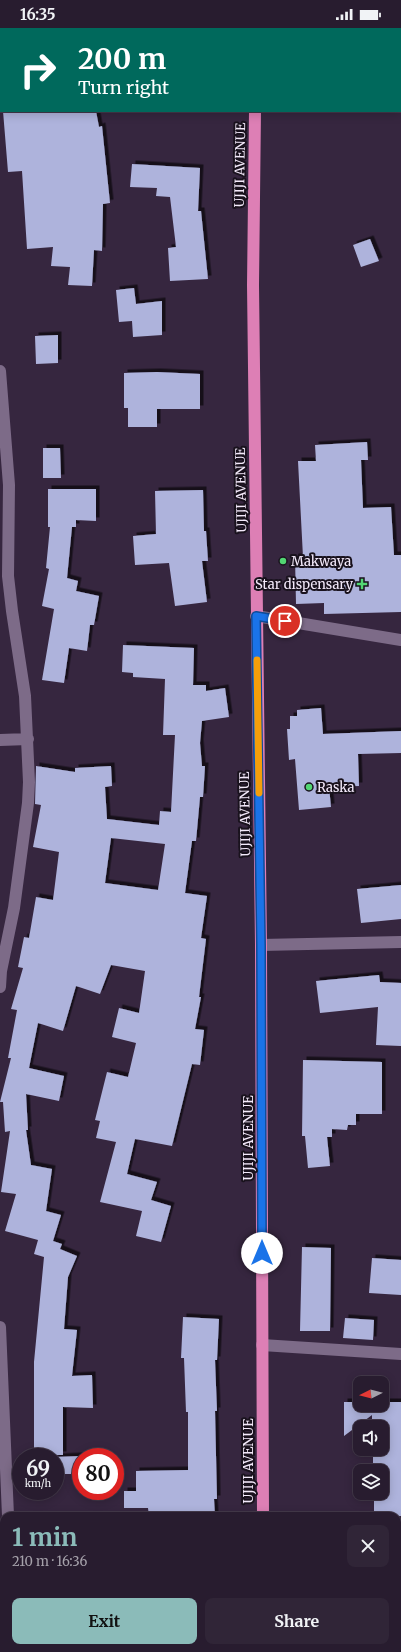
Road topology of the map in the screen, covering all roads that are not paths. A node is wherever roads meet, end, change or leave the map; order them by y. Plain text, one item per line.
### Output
1 (255, 112) edge
2 (0, 370) edge
3 (256, 616) junction
4 (401, 640) edge
5 (28, 739) junction
6 (0, 740) edge
7 (401, 942) edge
8 (261, 945) junction
9 (0, 987) edge
10 (0, 1327) edge
11 (262, 1345) junction
12 (401, 1354) edge
13 (8, 1512) edge
14 (262, 1512) edge

1 - 3 highway, UJIJI AVENUE
2 - 5 street
3 - 4 street
3 - 8 highway, UJIJI AVENUE
5 - 6 street
5 - 9 street
7 - 8 street
8 - 11 highway, UJIJI AVENUE
10 - 13 street
11 - 12 street
11 - 14 highway, UJIJI AVENUE

